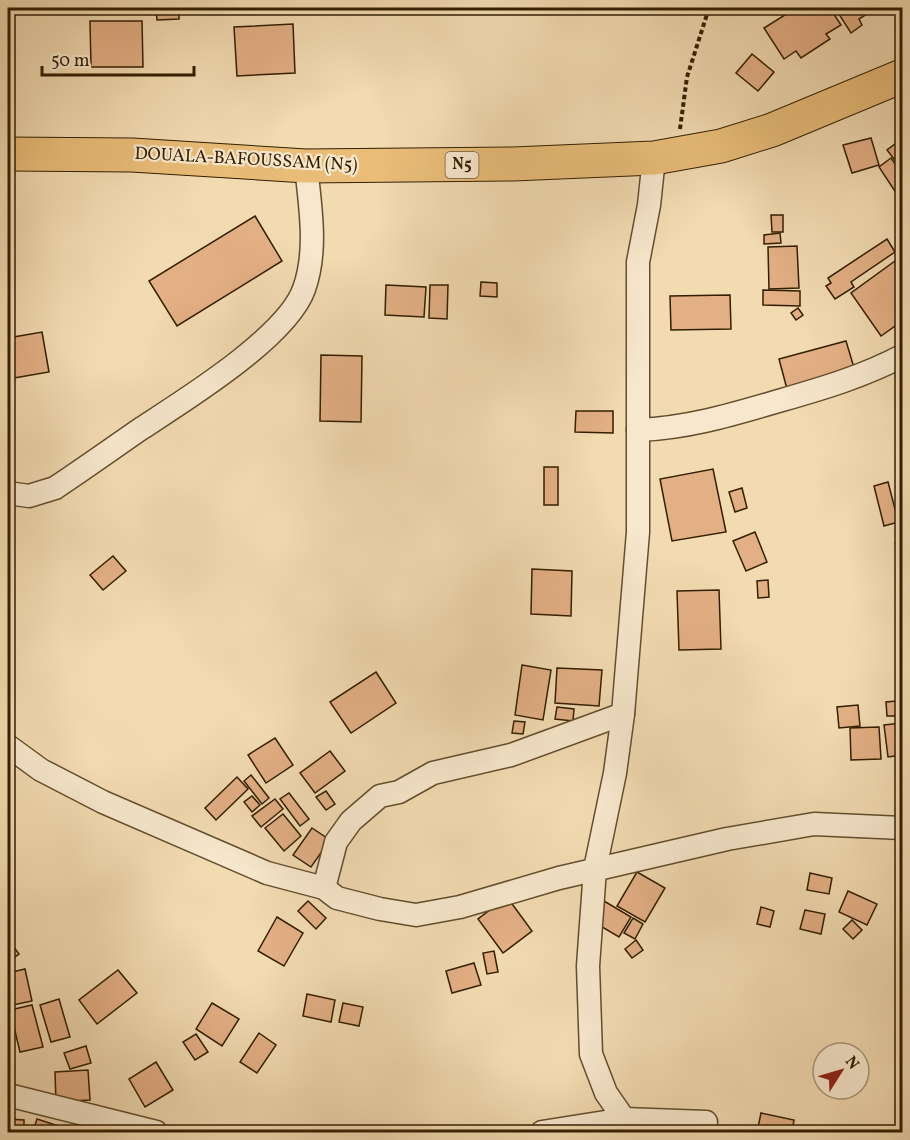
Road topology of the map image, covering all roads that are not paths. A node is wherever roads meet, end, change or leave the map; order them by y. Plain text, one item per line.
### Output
1 (903, 76) edge
2 (8, 154) edge
3 (667, 156) junction
4 (306, 166) junction
5 (903, 356) edge
6 (639, 430) junction
7 (8, 493) edge
8 (623, 714) junction
9 (8, 746) edge
10 (903, 828) edge
11 (595, 869) junction
12 (324, 888) junction
13 (8, 1095) edge
14 (624, 1119) junction
15 (706, 1122) dead end
16 (156, 1132) edge
17 (542, 1132) edge

1 - 3 highway, DOUALA-BAFOUSSAM (N5) / N5
2 - 4 highway, DOUALA-BAFOUSSAM (N5) / N5
3 - 4 highway, DOUALA-BAFOUSSAM (N5) / N5
3 - 6 street
4 - 7 street
5 - 6 street
6 - 8 street
8 - 11 street
8 - 12 street
9 - 12 street
10 - 11 street
11 - 12 street
11 - 14 street
13 - 16 street
14 - 15 street
14 - 17 street

